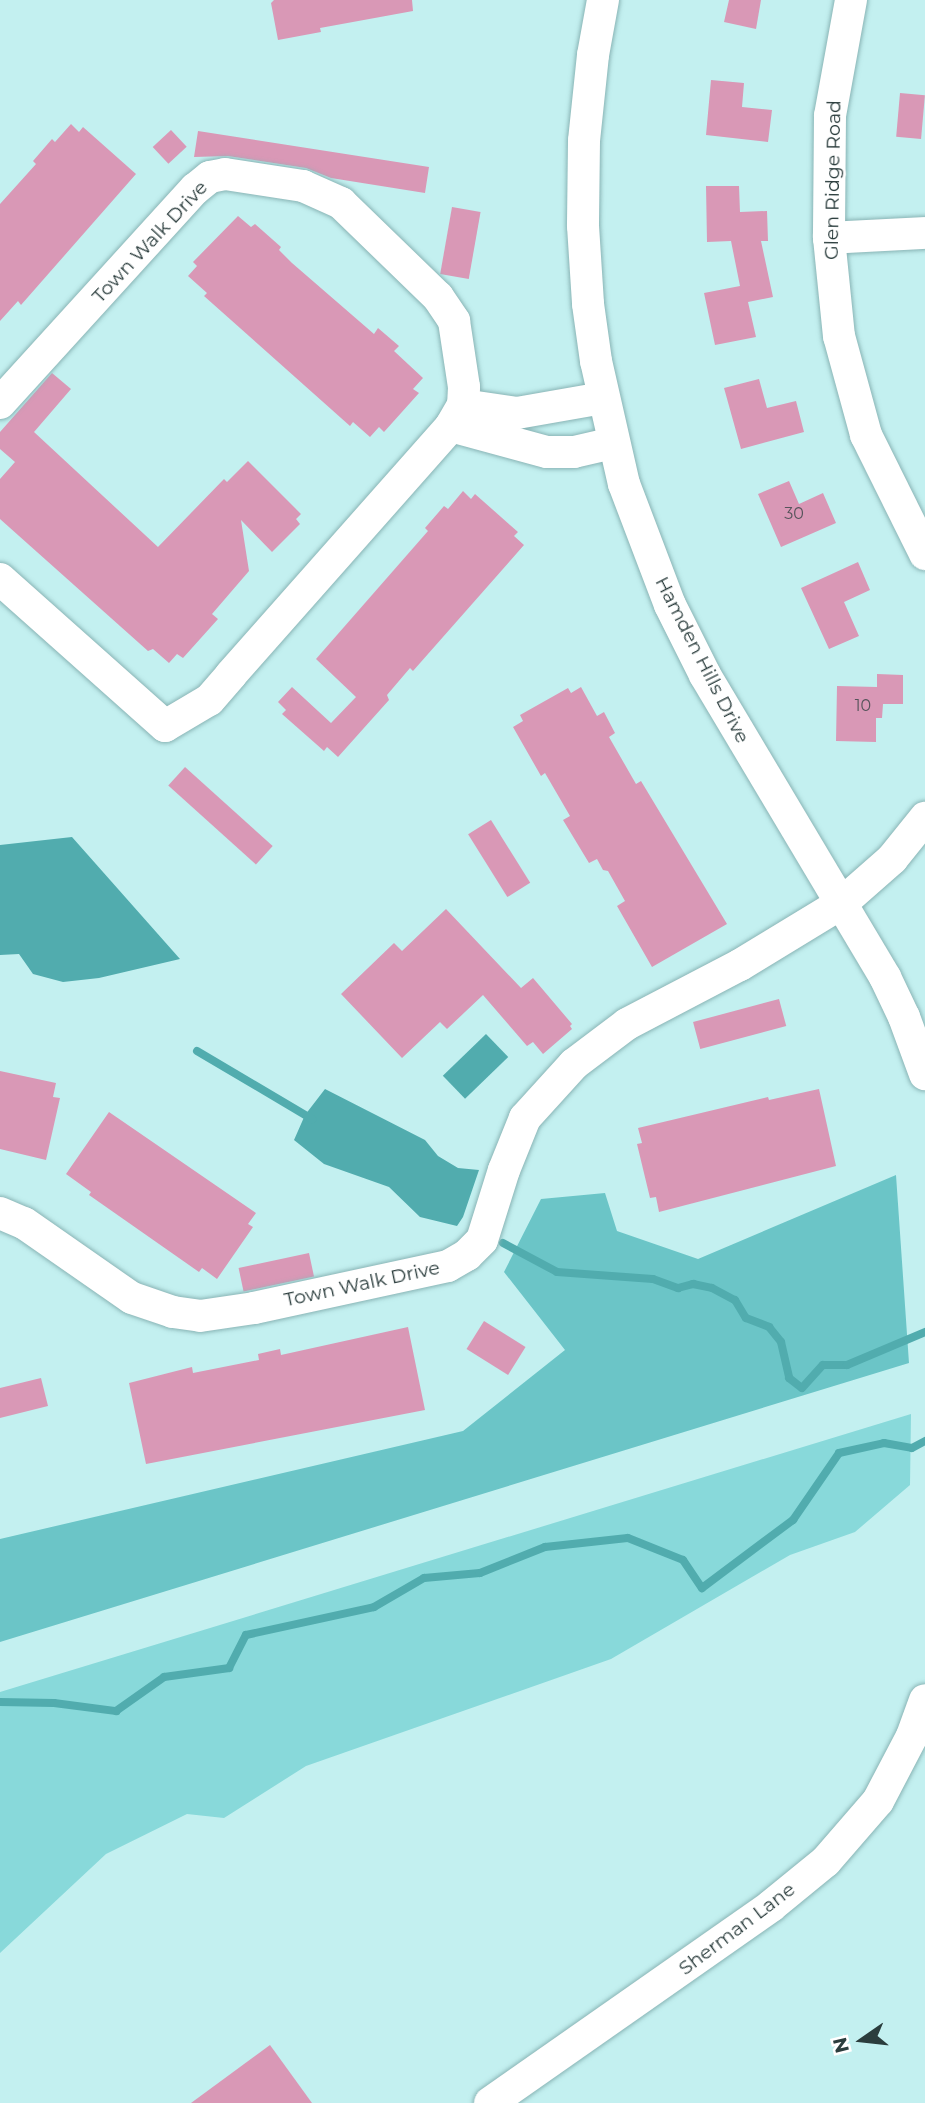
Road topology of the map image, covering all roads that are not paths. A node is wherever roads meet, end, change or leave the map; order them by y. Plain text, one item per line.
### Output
1 (603, 0) edge
2 (851, 0) edge
3 (925, 233) edge
4 (829, 238) junction
5 (603, 398) junction
6 (0, 403) edge
7 (457, 416) junction
8 (613, 443) junction
9 (925, 554) edge
10 (0, 579) edge
11 (925, 818) edge
12 (842, 903) junction
13 (925, 1074) edge
14 (0, 1213) edge
15 (925, 1700) edge
16 (490, 2103) edge

1 - 5 street, Hamden Hills Drive
2 - 4 street, Glen Ridge Road
3 - 4 street
4 - 9 street, Glen Ridge Road
5 - 7 street
5 - 8 street, Hamden Hills Drive
6 - 7 street, Town Walk Drive
7 - 8 street
7 - 10 street
8 - 12 street, Hamden Hills Drive
11 - 12 street
12 - 13 street, Hamden Hills Drive
12 - 14 street, Town Walk Drive
15 - 16 street, Sherman Lane

